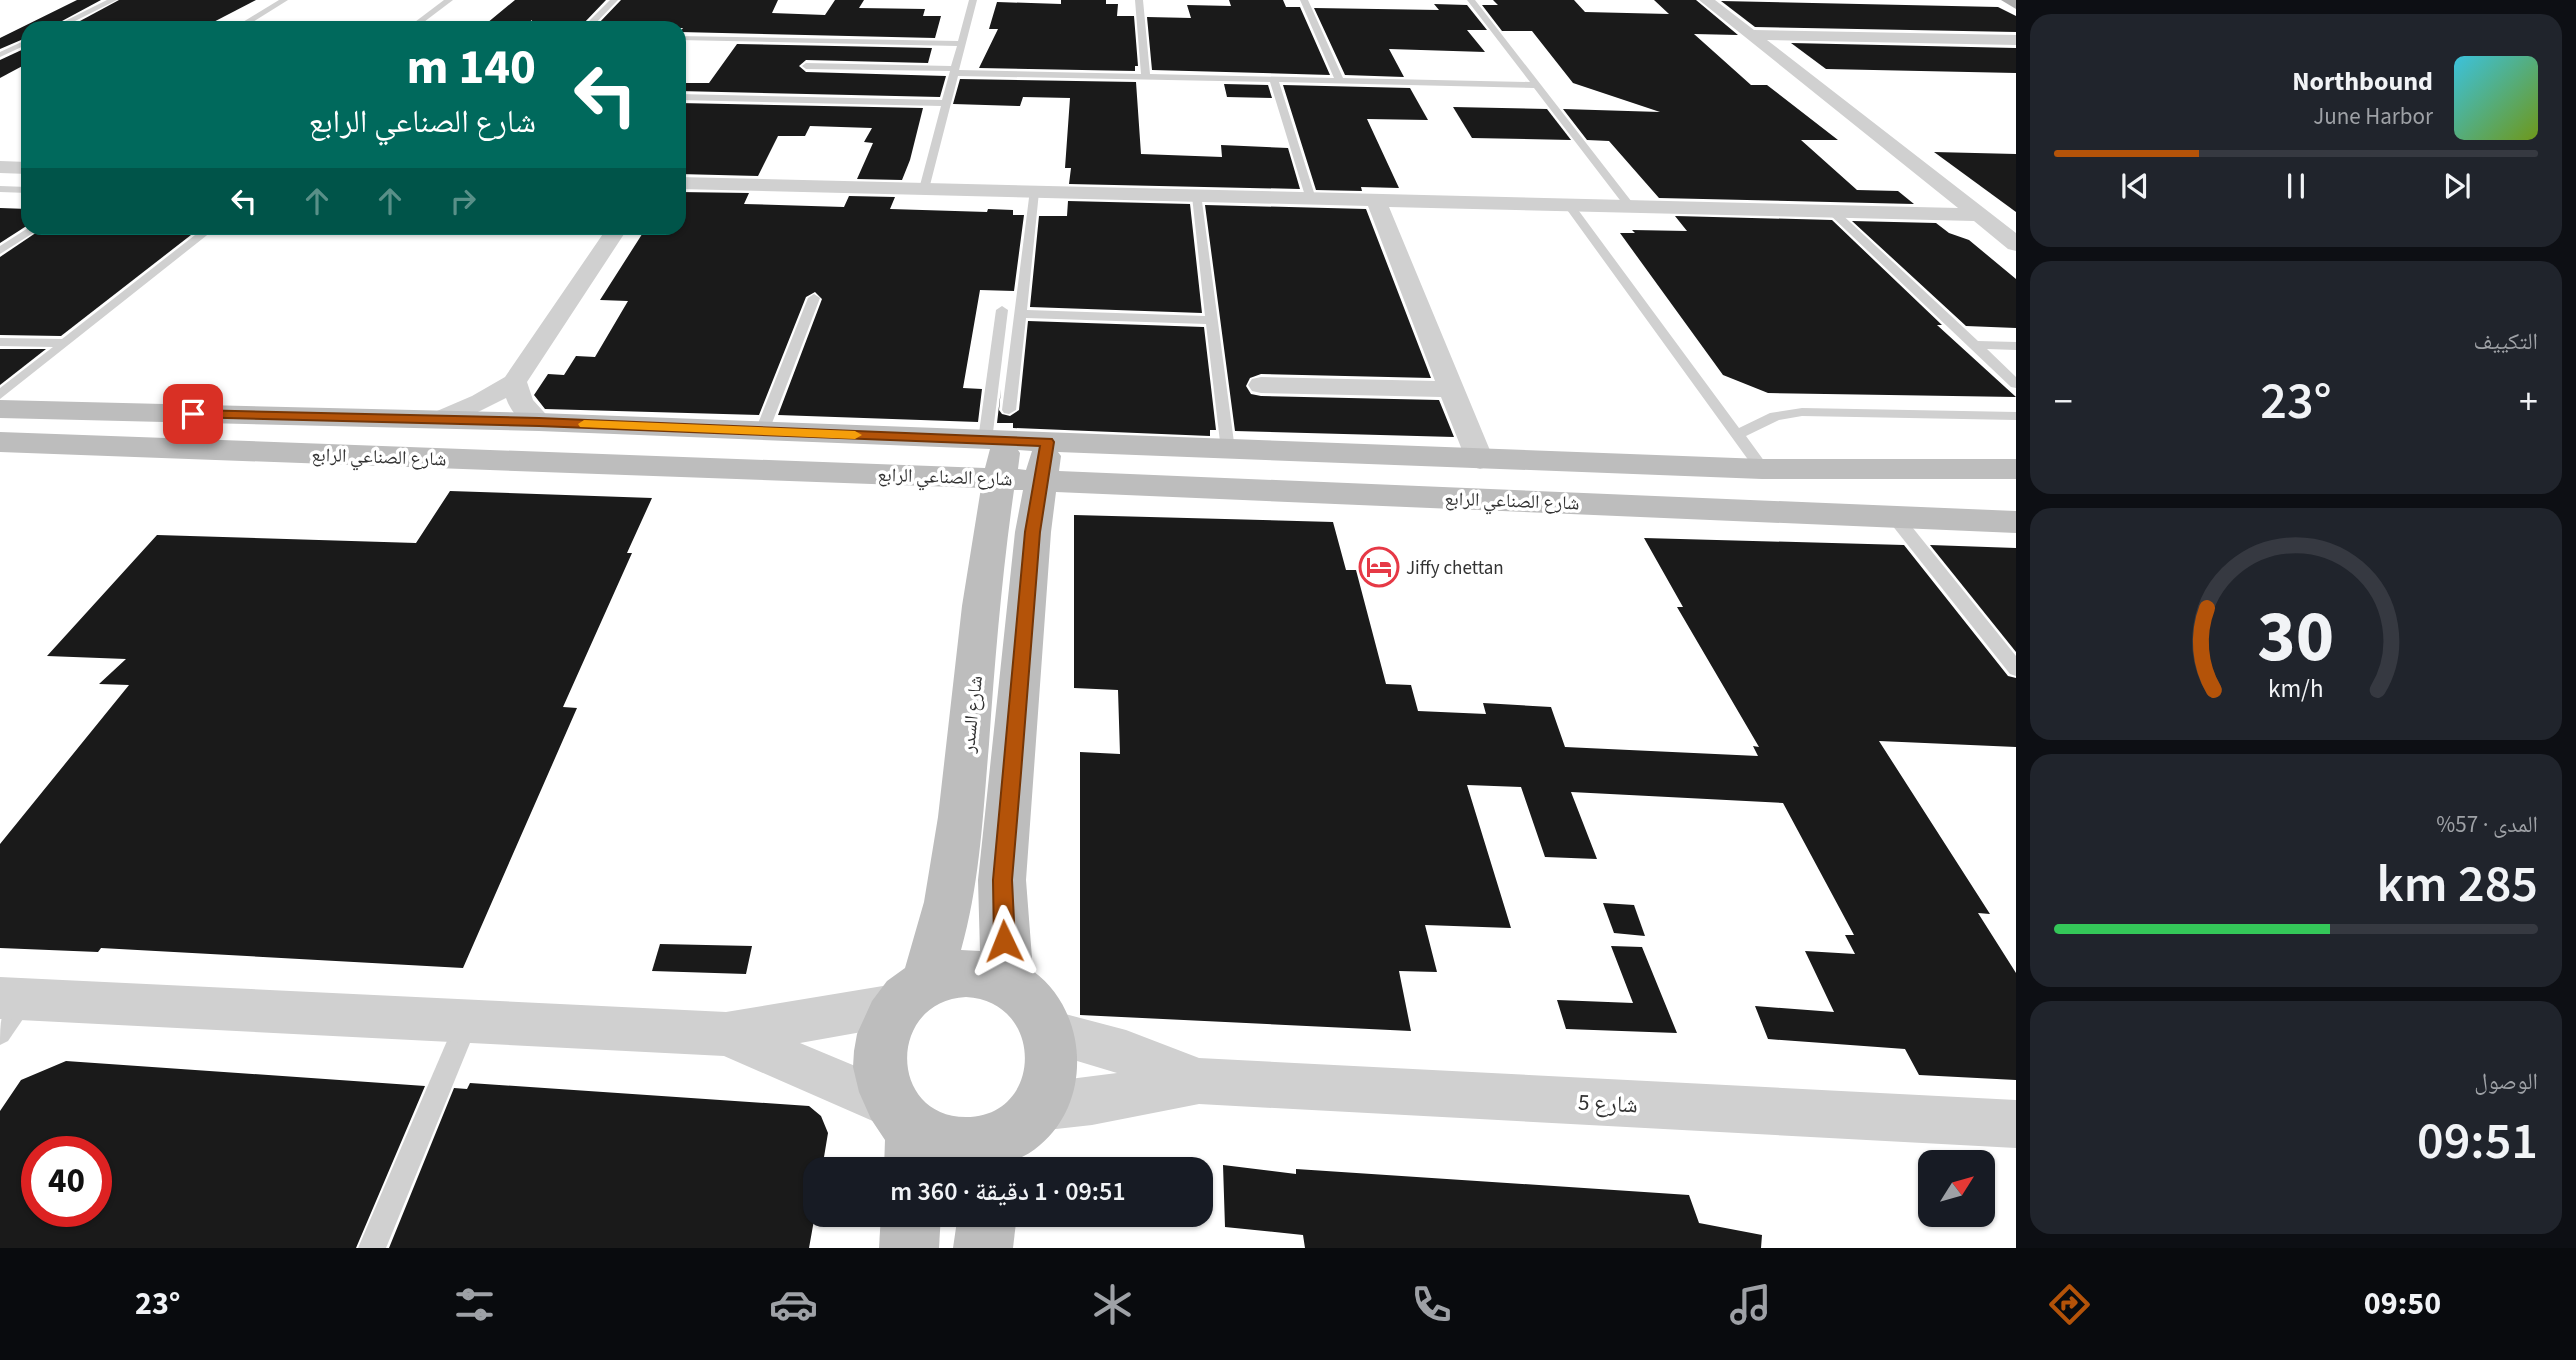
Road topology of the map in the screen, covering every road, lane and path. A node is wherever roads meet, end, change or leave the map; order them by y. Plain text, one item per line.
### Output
1 (113, 0) edge
2 (284, 0) edge
3 (449, 0) edge
4 (614, 0) edge
5 (973, 0) edge
6 (1139, 0) edge
7 (1304, 0) edge
8 (1471, 0) edge
9 (1706, 0) edge
10 (1993, 0) edge
11 (2009, 0) edge
12 (2016, 4) edge
13 (70, 21) edge
14 (249, 21) edge
15 (420, 21) edge
16 (593, 21) edge
17 (1751, 35) junction
18 (686, 38) edge
19 (2016, 40) edge
20 (962, 44) junction
21 (21, 45) edge
22 (1, 55) edge
23 (21, 55) edge
24 (807, 66) dead end
25 (955, 71) junction
26 (1146, 77) junction
27 (1273, 79) junction
28 (1340, 81) junction
29 (1536, 85) junction
30 (686, 97) edge
31 (947, 103) junction
32 (0, 167) edge
33 (21, 168) edge
34 (686, 183) edge
35 (0, 189) edge
36 (924, 189) junction
37 (21, 190) edge
38 (21, 192) edge
39 (1034, 192) junction
40 (1197, 196) junction
41 (1311, 199) junction
42 (1376, 200) junction
43 (0, 202) edge
44 (1569, 205) junction
45 (1630, 206) junction
46 (1832, 211) junction
47 (1979, 215) junction
48 (24, 235) edge
49 (201, 235) edge
50 (612, 235) edge
51 (2016, 244) edge
52 (0, 251) edge
53 (814, 298) dead end
54 (1002, 310) dead end
55 (1020, 314) junction
56 (1212, 320) junction
57 (0, 342) edge
58 (65, 343) junction
59 (1974, 345) junction
60 (2016, 346) edge
61 (514, 382) junction
62 (2016, 384) edge
63 (1261, 385) dead end
64 (1451, 389) junction
65 (0, 395) edge
66 (0, 409) edge
67 (2016, 416) edge
68 (440, 420) junction
69 (539, 422) junction
70 (762, 431) junction
71 (1737, 435) junction
72 (0, 442) edge
73 (1000, 442) junction
74 (1228, 450) junction
75 (1480, 460) junction
76 (1044, 461) junction
77 (1762, 469) junction
78 (2016, 469) edge
79 (887, 474) junction
80 (1894, 516) junction
81 (2016, 522) edge
82 (989, 531) junction
83 (2016, 669) edge
84 (1009, 983) junction
85 (912, 994) junction
86 (8, 1010) edge
87 (467, 1021) junction
88 (1050, 1032) junction
89 (726, 1034) junction
90 (1199, 1081) junction
91 (2016, 1124) edge
92 (906, 1135) edge
93 (1013, 1137) edge
94 (910, 1227) edge
95 (986, 1227) edge
96 (372, 1248) edge
97 (909, 1248) edge
98 (983, 1248) edge

1 - 13 lane
2 - 14 lane
3 - 15 lane
4 - 16 lane
5 - 20 lane
6 - 26 lane
7 - 28 lane
8 - 29 lane
9 - 17 street
10 - 11 lane
11 - 12 main road
17 - 19 street
17 - 47 street
18 - 20 lane
20 - 25 lane
21 - 22 lane
22 - 23 lane
24 - 25 lane
25 - 26 lane
25 - 31 lane
26 - 27 lane
27 - 28 lane
27 - 41 lane
28 - 29 lane
29 - 45 lane
30 - 31 lane
31 - 36 lane
32 - 33 street
34 - 36 street
35 - 37 lane
36 - 39 street
38 - 43 lane
39 - 40 street
39 - 55 lane
40 - 41 street
40 - 56 lane
41 - 42 street
42 - 44 street
42 - 64 street
44 - 45 street
44 - 71 lane
45 - 46 street
46 - 47 street
46 - 59 lane
47 - 51 street
48 - 52 lane
49 - 58 lane
50 - 61 street
53 - 70 lane
54 - 73 lane
55 - 56 lane
55 - 73 lane
56 - 74 lane
57 - 58 lane
58 - 65 lane
59 - 60 lane
59 - 62 lane
61 - 68 street
61 - 69 street
63 - 64 street
64 - 75 street
66 - 68 main road, شارع الصناعي الرابع
67 - 71 lane
68 - 69 main road, شارع الصناعي الرابع
69 - 70 main road, شارع الصناعي الرابع
70 - 73 main road, شارع الصناعي الرابع
71 - 77 lane
72 - 79 main road, شارع الصناعي الرابع
73 - 76 main road, شارع الصناعي الرابع
73 - 79 main road, شارع الصناعي الرابع
73 - 82 main road, شارع السدر
74 - 75 main road, شارع الصناعي الرابع
74 - 76 main road, شارع الصناعي الرابع
75 - 77 main road, شارع الصناعي الرابع
76 - 80 main road, شارع الصناعي الرابع
76 - 84 main road
77 - 78 main road, شارع الصناعي الرابع
79 - 82 main road
80 - 81 main road, شارع الصناعي الرابع
80 - 83 lane
82 - 85 main road, شارع السدر
84 - 85 main road
84 - 88 main road
85 - 89 street
85 - 92 main road
86 - 87 street
87 - 89 street
87 - 96 lane
88 - 90 street, شارع 5
88 - 93 main road
89 - 92 street
90 - 91 street, شارع 5
90 - 93 street, شارع 5
92 - 93 main road
94 - 97 main road
95 - 98 main road

